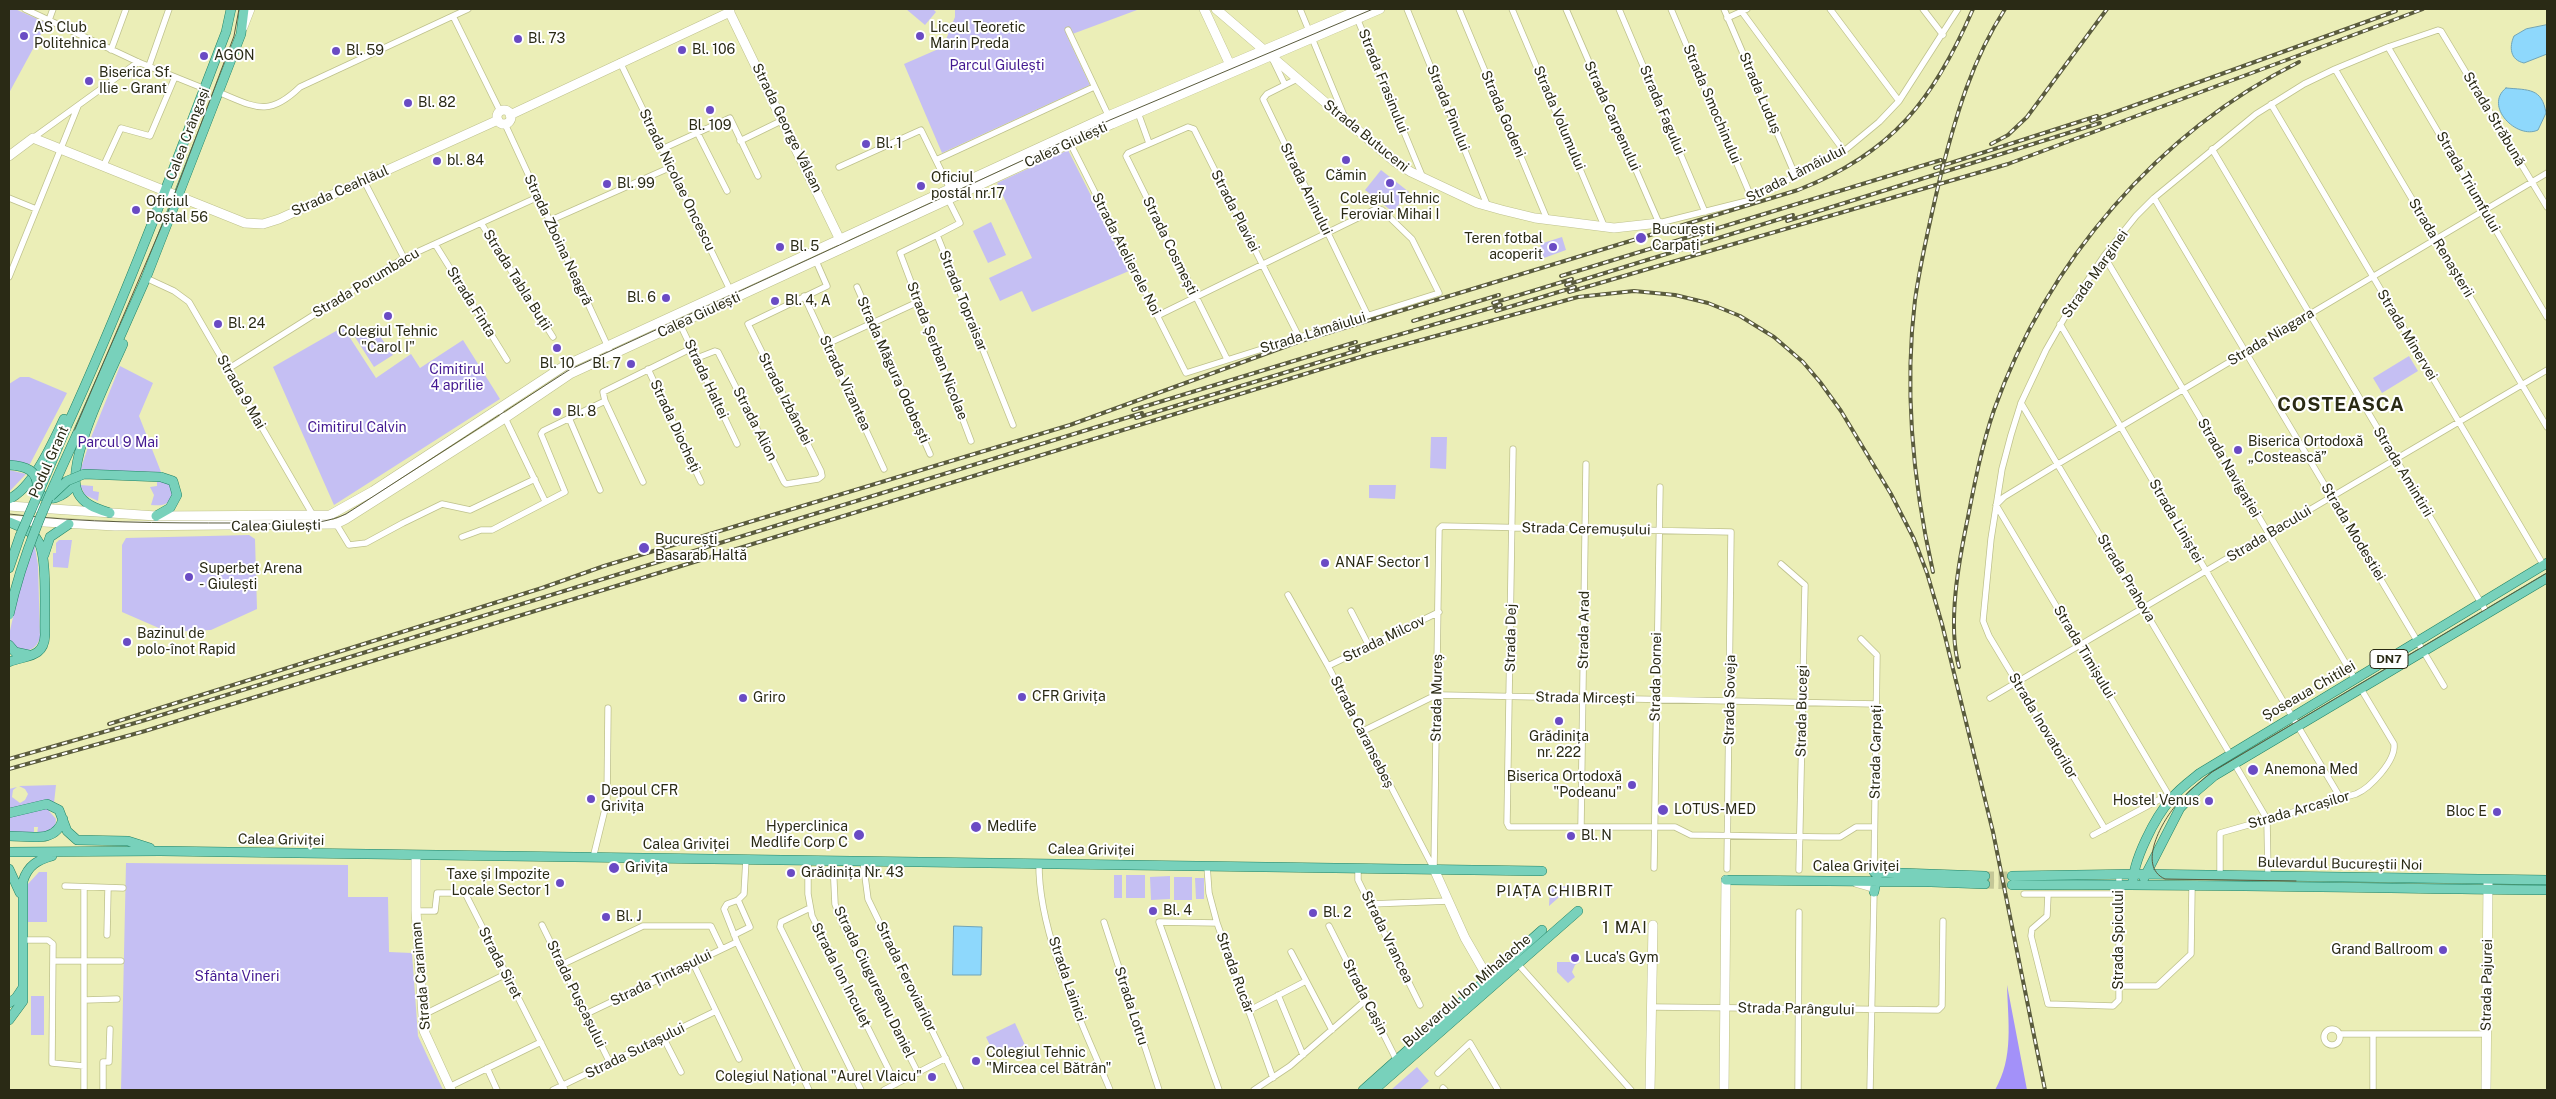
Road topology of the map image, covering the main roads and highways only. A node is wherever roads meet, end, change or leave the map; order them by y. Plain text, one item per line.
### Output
1 (231, 9) edge
2 (244, 9) edge
3 (131, 274) junction
4 (146, 278) junction
5 (114, 320) joint
6 (125, 324) joint
7 (9, 464) edge
8 (30, 478) junction
9 (75, 483) junction
10 (9, 498) edge
11 (34, 500) junction
12 (46, 502) junction
13 (110, 513) road end
14 (156, 516) road end
15 (9, 521) edge
16 (69, 524) road end
17 (20, 536) junction
18 (9, 546) edge
19 (43, 560) junction
20 (2545, 564) edge
21 (9, 568) edge
22 (2547, 578) edge
23 (9, 615) edge
24 (9, 645) edge
25 (34, 655) junction
26 (9, 662) edge
27 (9, 806) edge
28 (24, 808) junction
29 (9, 813) edge
30 (63, 819) junction
31 (9, 836) edge
32 (160, 851) junction
33 (9, 852) edge
34 (34, 853) junction
35 (67, 853) junction
36 (9, 858) edge
37 (9, 869) edge
38 (1542, 871) dead end
39 (1874, 873) junction
40 (2132, 874) junction
41 (2146, 874) junction
42 (1726, 880) road end
43 (2012, 880) tunnel mouth
44 (2119, 880) junction
45 (2547, 880) edge
46 (2136, 885) junction
47 (2547, 890) edge
48 (1874, 892) road end
49 (22, 898) junction
50 (1578, 911) dead end
51 (1542, 930) road end
52 (22, 989) junction
53 (9, 1003) edge
54 (9, 1020) edge
55 (1399, 1064) junction
56 (1363, 1090) edge
57 (1374, 1090) edge

1 - 3 main road, Calea Crângași
2 - 4 main road, Calea Crângași
3 - 5 main road, Calea Crângași
3 - 8 main road
4 - 6 main road, Calea Crângași
4 - 9 main road
5 - 11 main road, Podul Grant, bridge
6 - 12 main road, Podul Grant, bridge
7 - 11 main road, bridge
8 - 9 main road
8 - 10 main road
9 - 13 main road
11 - 17 main road, Podul Grant, bridge
12 - 14 main road, bridge
12 - 23 main road, Podul Grant, bridge
15 - 19 main road
16 - 19 main road
17 - 18 main road
17 - 21 main road, Podul Grant
19 - 25 main road
20 - 40 main road, Șoseaua Chitilei / DN7
22 - 41 main road, Șoseaua Chitilei / DN7
24 - 25 main road
25 - 26 main road
27 - 28 main road
28 - 29 main road
28 - 30 main road
30 - 31 main road
30 - 32 main road
32 - 35 main road, Calea Griviței
32 - 38 main road, Calea Griviței
33 - 34 main road, Calea Griviței
34 - 35 main road, Calea Griviței
34 - 36 main road
35 - 49 main road
37 - 49 main road
39 - 39 main road, Calea Griviței
39 - 42 main road, Calea Griviței
39 - 48 main road
40 - 41 main road, Bulevardul Bucureștii Noi
40 - 44 main road
40 - 46 main road, Șoseaua Chitilei / DN7
41 - 45 main road, Bulevardul Bucureștii Noi
41 - 46 main road, Șoseaua Chitilei / DN7
43 - 44 main road
44 - 46 main road
46 - 47 main road, Bulevardul Bucureștii Noi
49 - 52 main road
50 - 55 main road, Bulevardul Ion Mihalache
51 - 55 main road, Bulevardul Ion Mihalache
52 - 53 main road
52 - 54 main road
55 - 56 main road, Bulevardul Ion Mihalache
55 - 57 main road, Bulevardul Ion Mihalache

